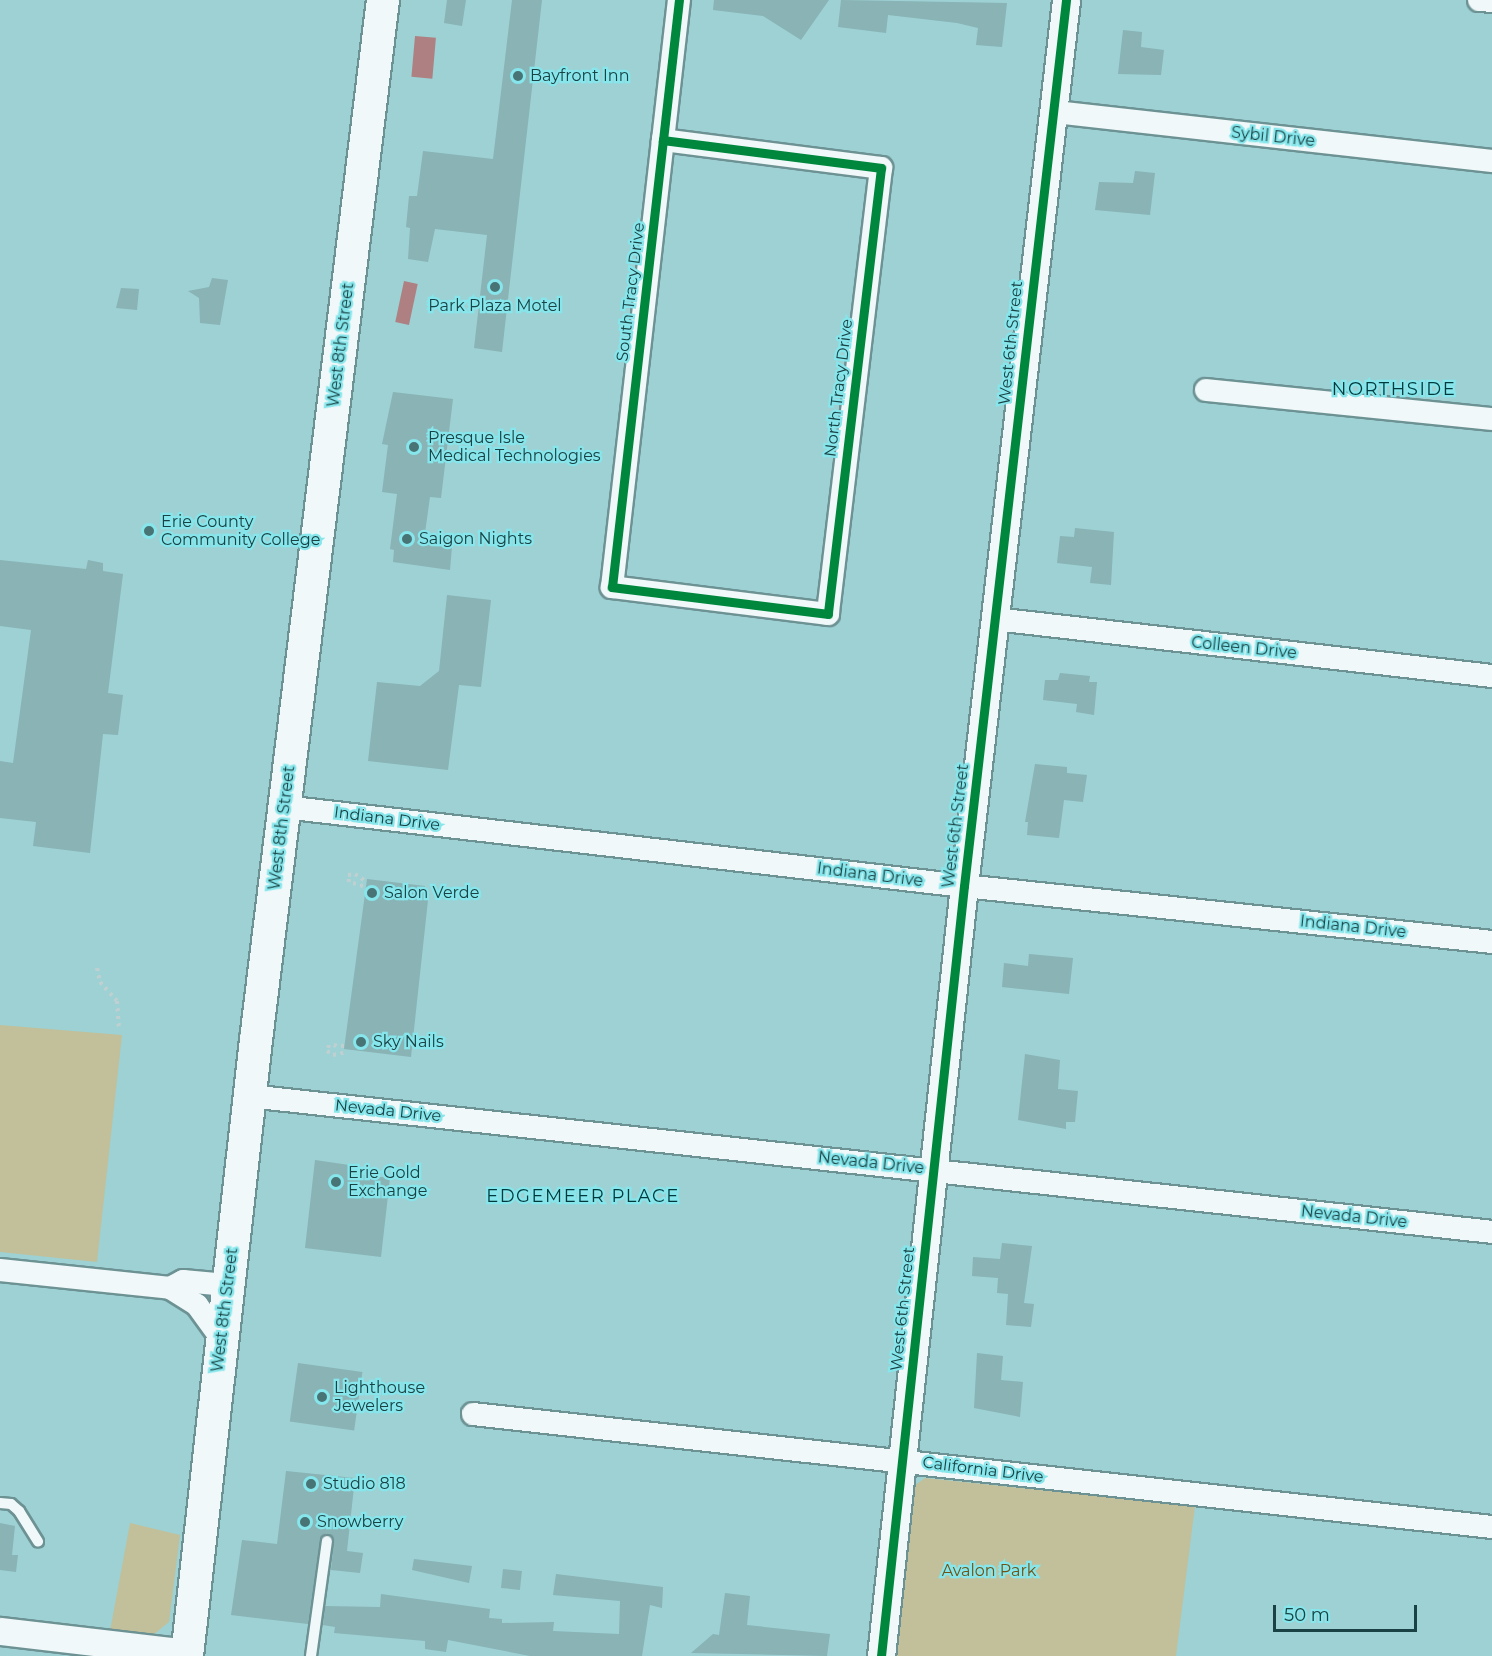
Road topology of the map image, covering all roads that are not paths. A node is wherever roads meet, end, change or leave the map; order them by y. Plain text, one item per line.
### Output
1 (383, 0) edge
2 (679, 0) edge
3 (1066, 0) edge
4 (1479, 0) edge
5 (1492, 2) edge
6 (1055, 112) junction
7 (663, 140) junction
8 (1492, 161) edge
9 (1206, 390) dead end
10 (1492, 419) edge
11 (612, 586) joint
12 (995, 620) junction
13 (1492, 676) edge
14 (285, 807) junction
15 (964, 886) junction
16 (1492, 942) edge
17 (249, 1095) junction
18 (933, 1170) junction
19 (1492, 1233) edge
20 (0, 1270) edge
21 (228, 1285) junction
22 (170, 1288) junction
23 (221, 1338) junction
24 (473, 1414) dead end
25 (903, 1461) junction
26 (0, 1503) edge
27 (1492, 1527) edge
28 (327, 1541) dead end
29 (38, 1542) dead end
30 (0, 1631) edge
31 (187, 1654) edge
32 (311, 1656) edge
33 (881, 1656) edge

1 - 14 main road, West 8th Street
2 - 7 street, South Tracy Drive
3 - 6 street, West 6th Street
4 - 5 street
6 - 8 street, Sybil Drive
6 - 12 street, West 6th Street
7 - 11 street, South Tracy Drive
7 - 11 street, North Tracy Drive
9 - 10 street
12 - 13 street, Colleen Drive
12 - 15 street, West 6th Street
14 - 15 street, Indiana Drive
14 - 17 main road, West 8th Street
15 - 16 street, Indiana Drive
15 - 18 street, West 6th Street
17 - 18 street, Nevada Drive
17 - 21 main road, West 8th Street
18 - 19 street, Nevada Drive
18 - 25 street, West 6th Street
20 - 22 street
21 - 22 street
21 - 23 main road, West 8th Street
22 - 23 street
23 - 31 main road, West 8th Street
24 - 25 street, California Drive
25 - 27 street, California Drive
25 - 33 street, West 6th Street
26 - 29 lane
28 - 32 lane
30 - 31 street

